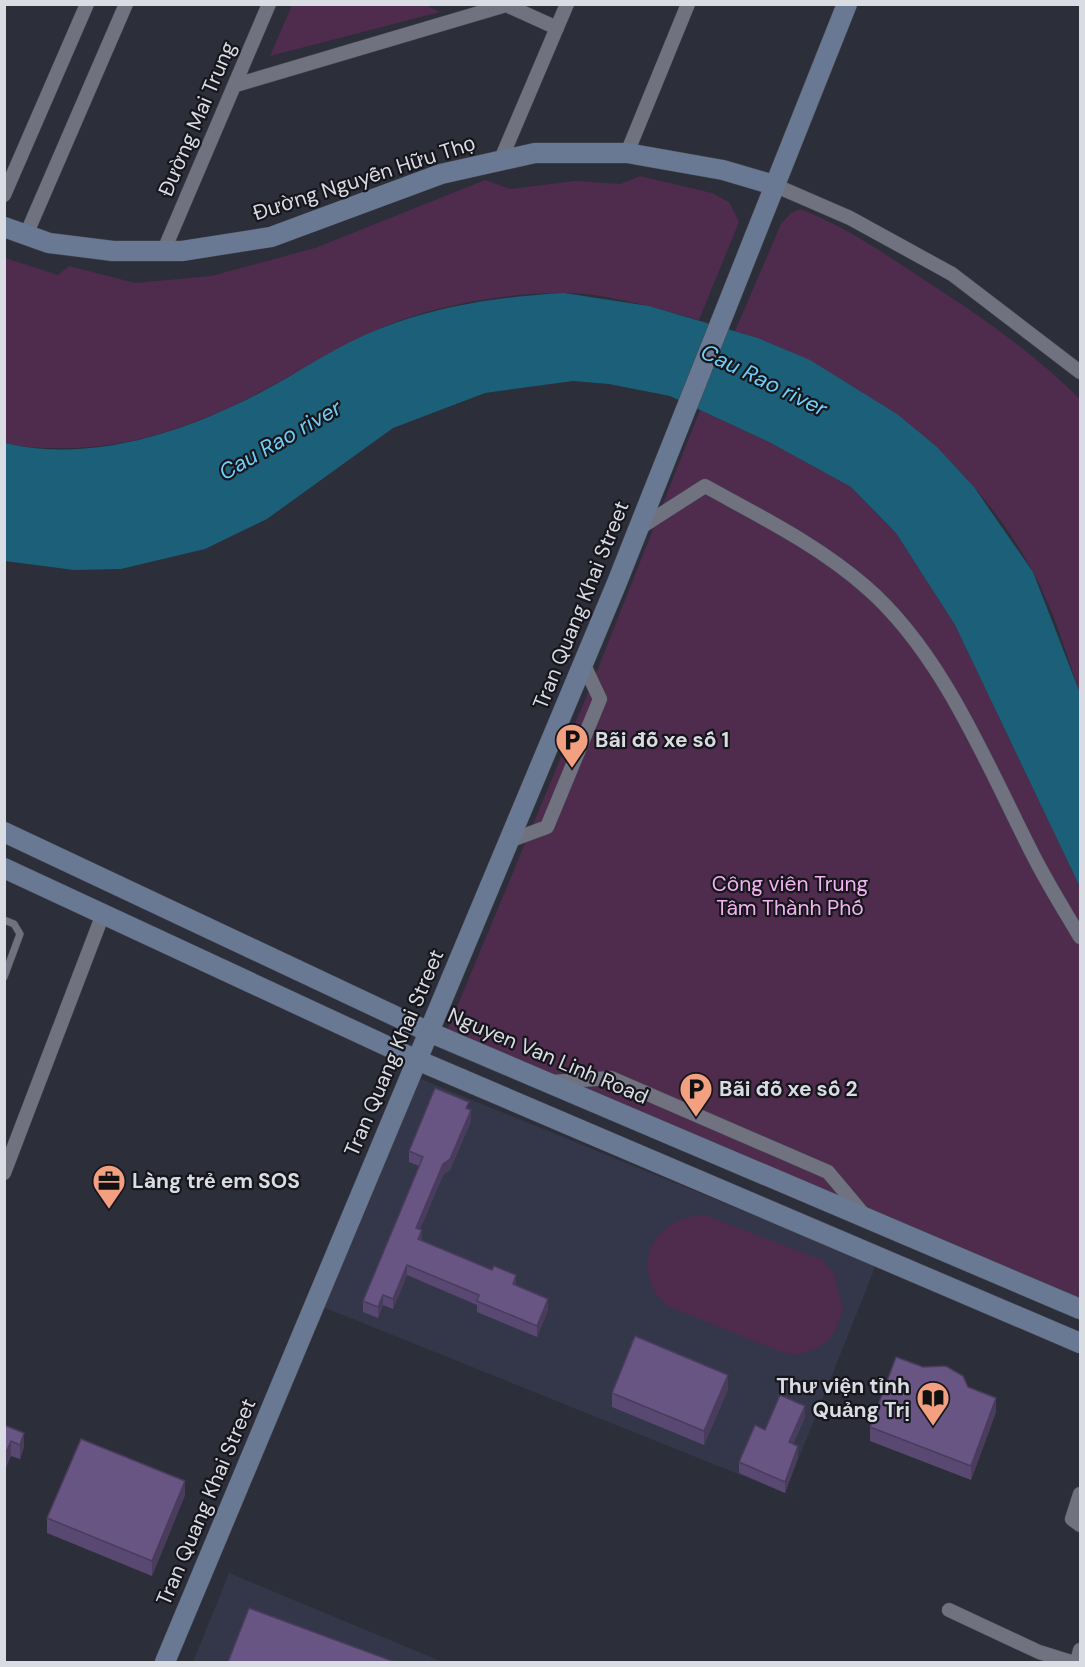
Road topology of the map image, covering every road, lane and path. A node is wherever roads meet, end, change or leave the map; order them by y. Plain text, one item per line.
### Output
1 (87, 4) edge
2 (126, 4) edge
3 (269, 4) edge
4 (567, 4) edge
5 (688, 4) edge
6 (505, 5) edge
7 (845, 5) edge
8 (556, 28) junction
9 (236, 85) junction
10 (627, 153) junction
11 (501, 159) junction
12 (774, 185) junction
13 (4, 195) edge
14 (4, 228) edge
15 (26, 235) junction
16 (164, 250) junction
17 (1080, 372) edge
18 (638, 529) junction
19 (583, 663) junction
20 (4, 831) edge
21 (509, 841) junction
22 (4, 868) edge
23 (103, 914) junction
24 (4, 920) edge
25 (1080, 937) edge
26 (4, 977) edge
27 (429, 1032) junction
28 (417, 1060) junction
29 (547, 1082) junction
30 (4, 1173) edge
31 (866, 1218) junction
32 (1080, 1309) edge
33 (1080, 1342) edge
34 (1080, 1494) edge
35 (1080, 1525) edge
36 (949, 1610) dead end
37 (1080, 1650) edge
38 (165, 1662) edge
39 (1071, 1662) edge
40 (1077, 1662) edge

1 - 13 street
2 - 15 street
3 - 9 street, Đường Mai Trung
4 - 8 street
5 - 10 street
6 - 8 street
6 - 9 street
7 - 12 street
8 - 11 street
9 - 16 street, Đường Mai Trung
10 - 11 street, Đường Nguyễn Hữu Thọ
10 - 12 street, Đường Nguyễn Hữu Thọ
11 - 16 street, Đường Nguyễn Hữu Thọ
12 - 17 street, Đường Nguyễn Hữu Thọ
12 - 18 street, Tran Quang Khai Street
14 - 15 street, Đường Nguyễn Hữu Thọ
15 - 16 street, Đường Nguyễn Hữu Thọ
18 - 19 street, Tran Quang Khai Street
18 - 25 street
19 - 21 street, Tran Quang Khai Street
19 - 21 street
20 - 27 street, Nguyen Van Linh Road
21 - 27 street, Tran Quang Khai Street
22 - 23 street
23 - 28 street
23 - 30 street
24 - 26 lane
27 - 28 street, Tran Quang Khai Street
27 - 29 street, Nguyen Van Linh Road
28 - 33 street
28 - 38 street, Tran Quang Khai Street
29 - 31 street, Nguyen Van Linh Road
29 - 31 street
31 - 32 street, Nguyen Van Linh Road
34 - 35 street
36 - 39 street
37 - 40 street

